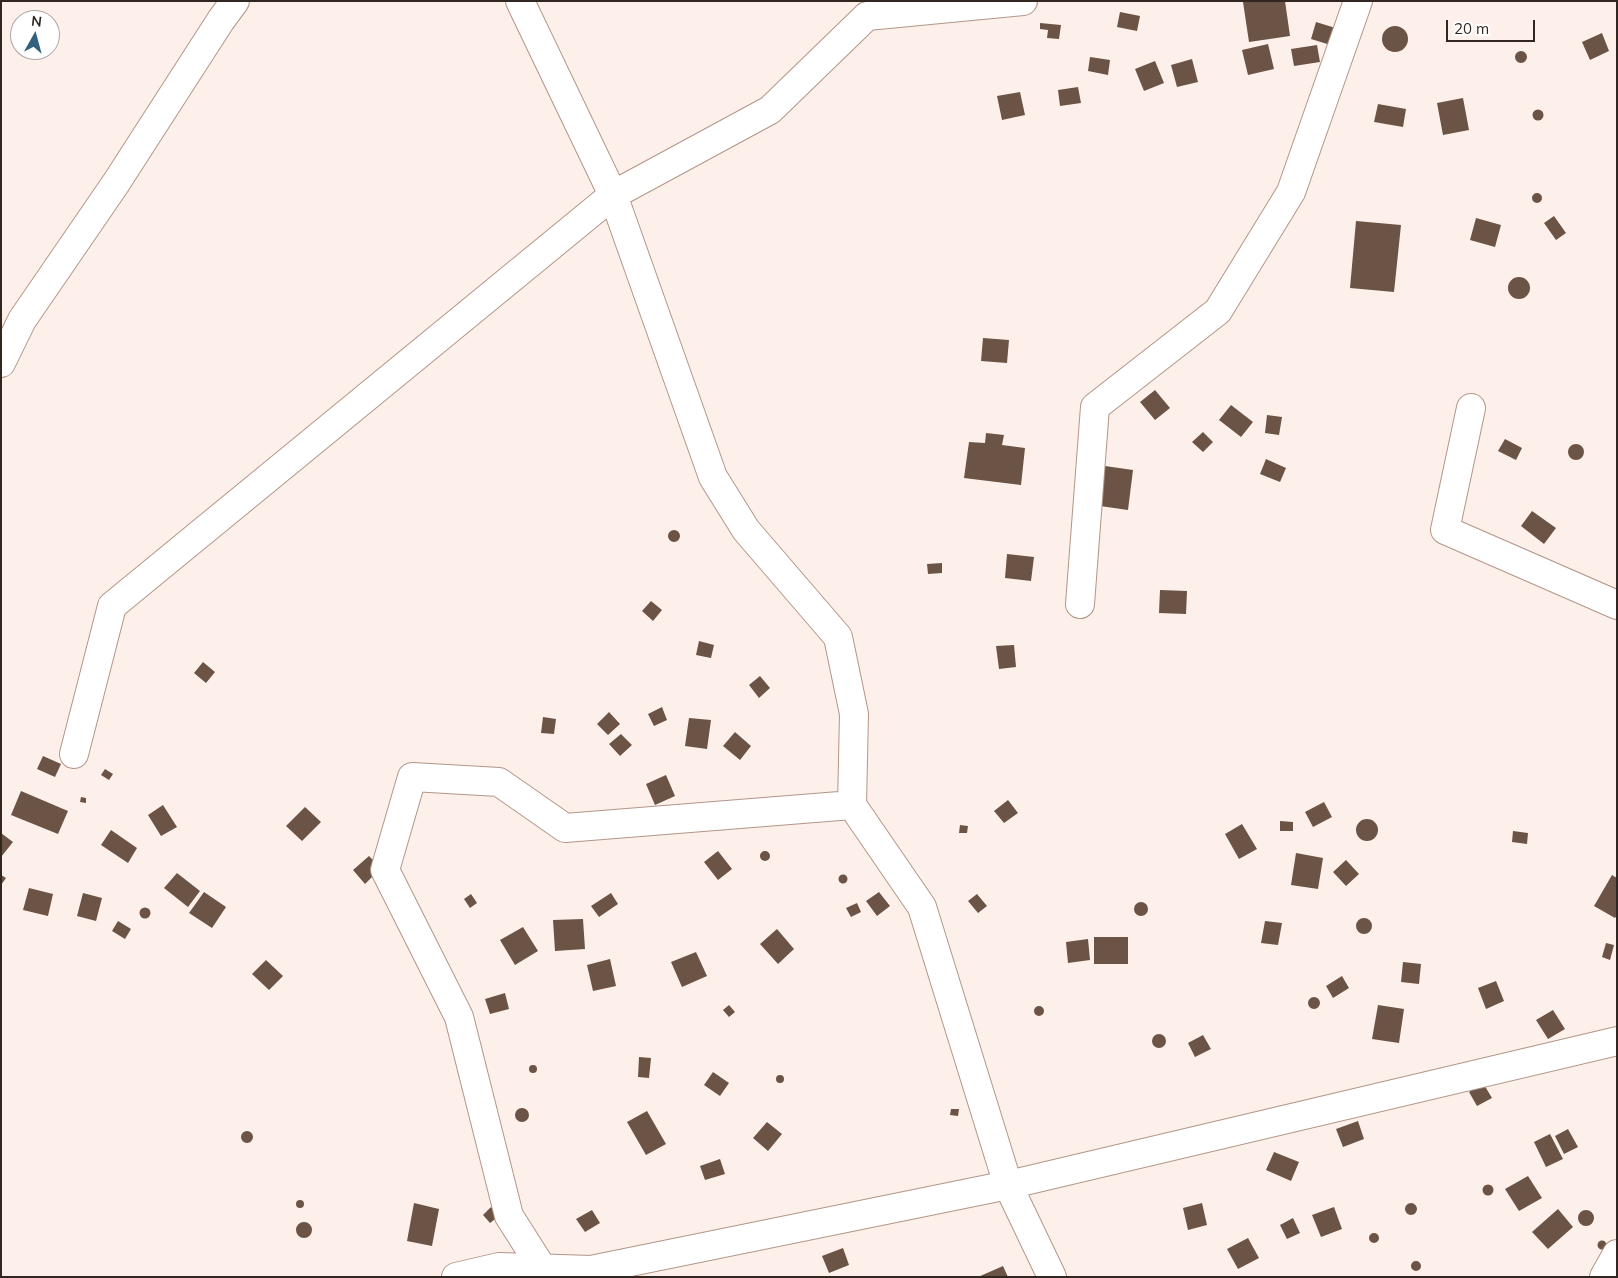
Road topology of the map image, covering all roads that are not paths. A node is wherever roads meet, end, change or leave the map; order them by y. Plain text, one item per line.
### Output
1 (236, 1) edge
2 (520, 1) edge
3 (1023, 1) edge
4 (1358, 1) edge
5 (613, 195) junction
6 (1, 363) edge
7 (1470, 408) dead end
8 (1080, 604) dead end
9 (1617, 605) edge
10 (74, 754) dead end
11 (852, 805) junction
12 (1617, 1041) edge
13 (1008, 1185) junction
14 (1617, 1254) edge
15 (542, 1268) junction
16 (456, 1277) edge
17 (1052, 1277) edge
18 (1604, 1277) edge

1 - 6 street
2 - 5 street
3 - 5 street
4 - 8 street
5 - 10 street
5 - 11 street
7 - 9 street
11 - 13 street
11 - 15 street
12 - 13 street
13 - 15 street
13 - 17 street
14 - 18 street
15 - 16 street

